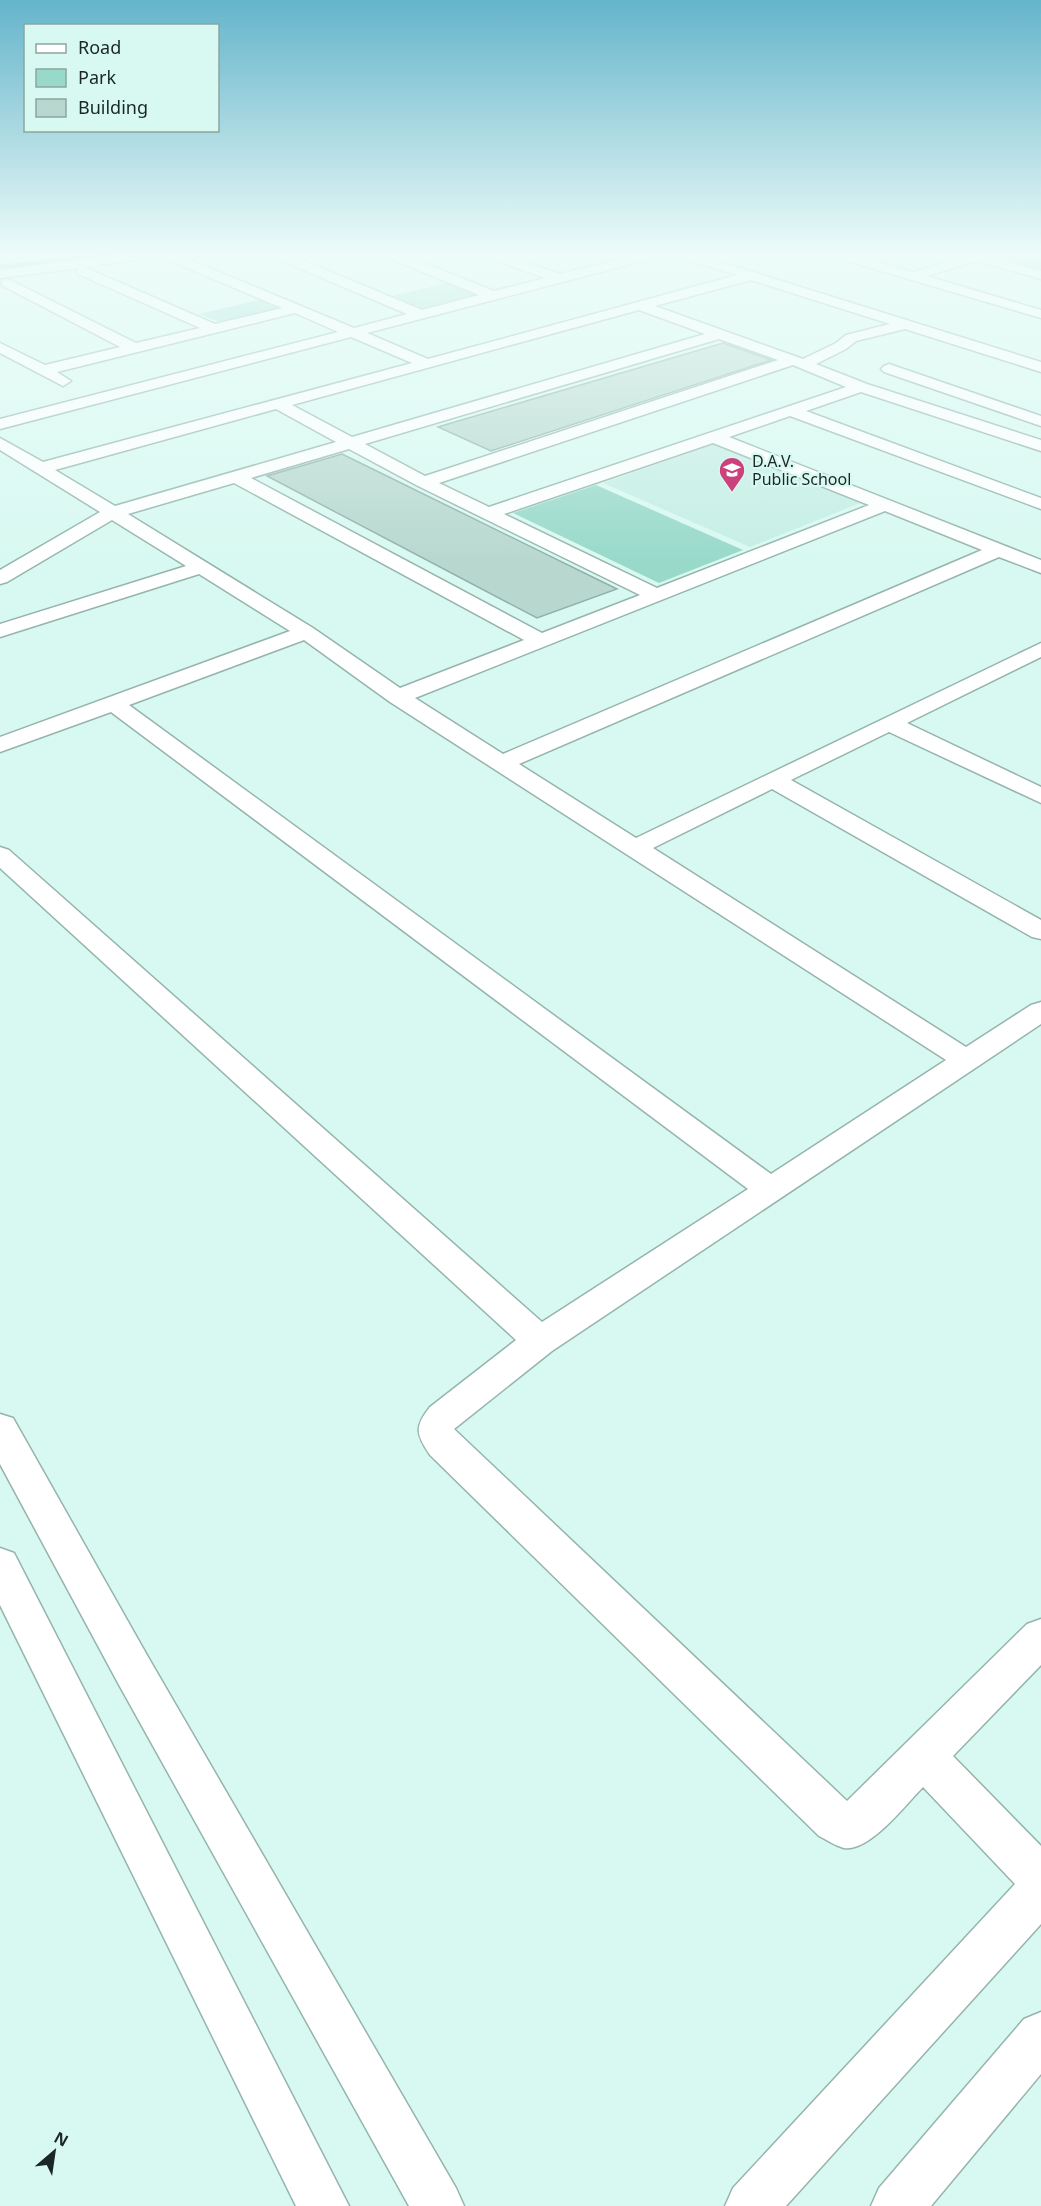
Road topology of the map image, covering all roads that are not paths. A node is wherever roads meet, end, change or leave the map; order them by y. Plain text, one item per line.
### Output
1 (19, 357) edge
2 (97, 357) edge
3 (256, 357) edge
4 (411, 357) edge
5 (447, 357) edge
6 (643, 357) edge
7 (785, 357) edge
8 (812, 357) edge
9 (1008, 357) edge
10 (799, 362) junction
11 (425, 363) junction
12 (1041, 368) edge
13 (889, 369) dead end
14 (45, 370) junction
15 (861, 387) junction
16 (93, 399) junction
17 (280, 405) junction
18 (791, 411) junction
19 (1041, 421) edge
20 (0, 424) edge
21 (714, 437) junction
22 (0, 443) edge
23 (351, 444) junction
24 (1041, 446) edge
25 (41, 468) junction
26 (236, 477) junction
27 (424, 482) junction
28 (1041, 504) edge
29 (885, 505) junction
30 (112, 513) junction
31 (489, 513) junction
32 (999, 550) junction
33 (202, 567) junction
34 (1041, 567) edge
35 (0, 578) edge
36 (656, 595) junction
37 (0, 631) edge
38 (306, 633) junction
39 (541, 641) junction
40 (1041, 649) edge
41 (398, 697) junction
42 (113, 703) junction
43 (889, 723) junction
44 (0, 745) edge
45 (501, 763) junction
46 (773, 780) junction
47 (1041, 796) edge
48 (634, 848) junction
49 (0, 855) edge
50 (1041, 931) edge
51 (1041, 1011) edge
52 (966, 1060) junction
53 (770, 1189) junction
54 (540, 1341) junction
55 (0, 1429) edge
56 (0, 1565) edge
57 (1041, 1637) edge
58 (923, 1756) junction
59 (1041, 1878) edge
60 (1041, 1890) edge
61 (1041, 2036) edge
62 (323, 2206) edge
63 (438, 2206) edge
64 (751, 2206) edge
65 (897, 2206) edge

1 - 14 street
2 - 14 street
3 - 16 street
4 - 11 street
5 - 11 street
6 - 23 street
7 - 10 street
8 - 10 street
9 - 12 street
10 - 15 street
10 - 27 street
11 - 17 street
13 - 19 street
14 - 16 street
15 - 18 street
15 - 24 street
16 - 20 street
17 - 23 street
17 - 25 street
18 - 21 street
18 - 28 street
21 - 29 street
21 - 31 street
22 - 25 street
23 - 26 street
23 - 27 street
25 - 30 street
26 - 30 street
26 - 39 street
27 - 31 street
29 - 32 street
29 - 36 street
30 - 33 street
30 - 35 street
31 - 36 street
32 - 34 street
32 - 45 street
33 - 37 street
33 - 38 street
36 - 39 street
38 - 41 street
38 - 42 street
39 - 41 street
40 - 43 street
41 - 45 street
42 - 44 street
42 - 53 street
43 - 46 street
43 - 47 street
45 - 48 street
46 - 48 street
46 - 50 street
48 - 52 street
49 - 54 street
51 - 52 street
52 - 53 street
53 - 54 street
54 - 58 street
55 - 63 street
56 - 62 street
57 - 58 street
58 - 59 street
60 - 64 street
61 - 65 street

